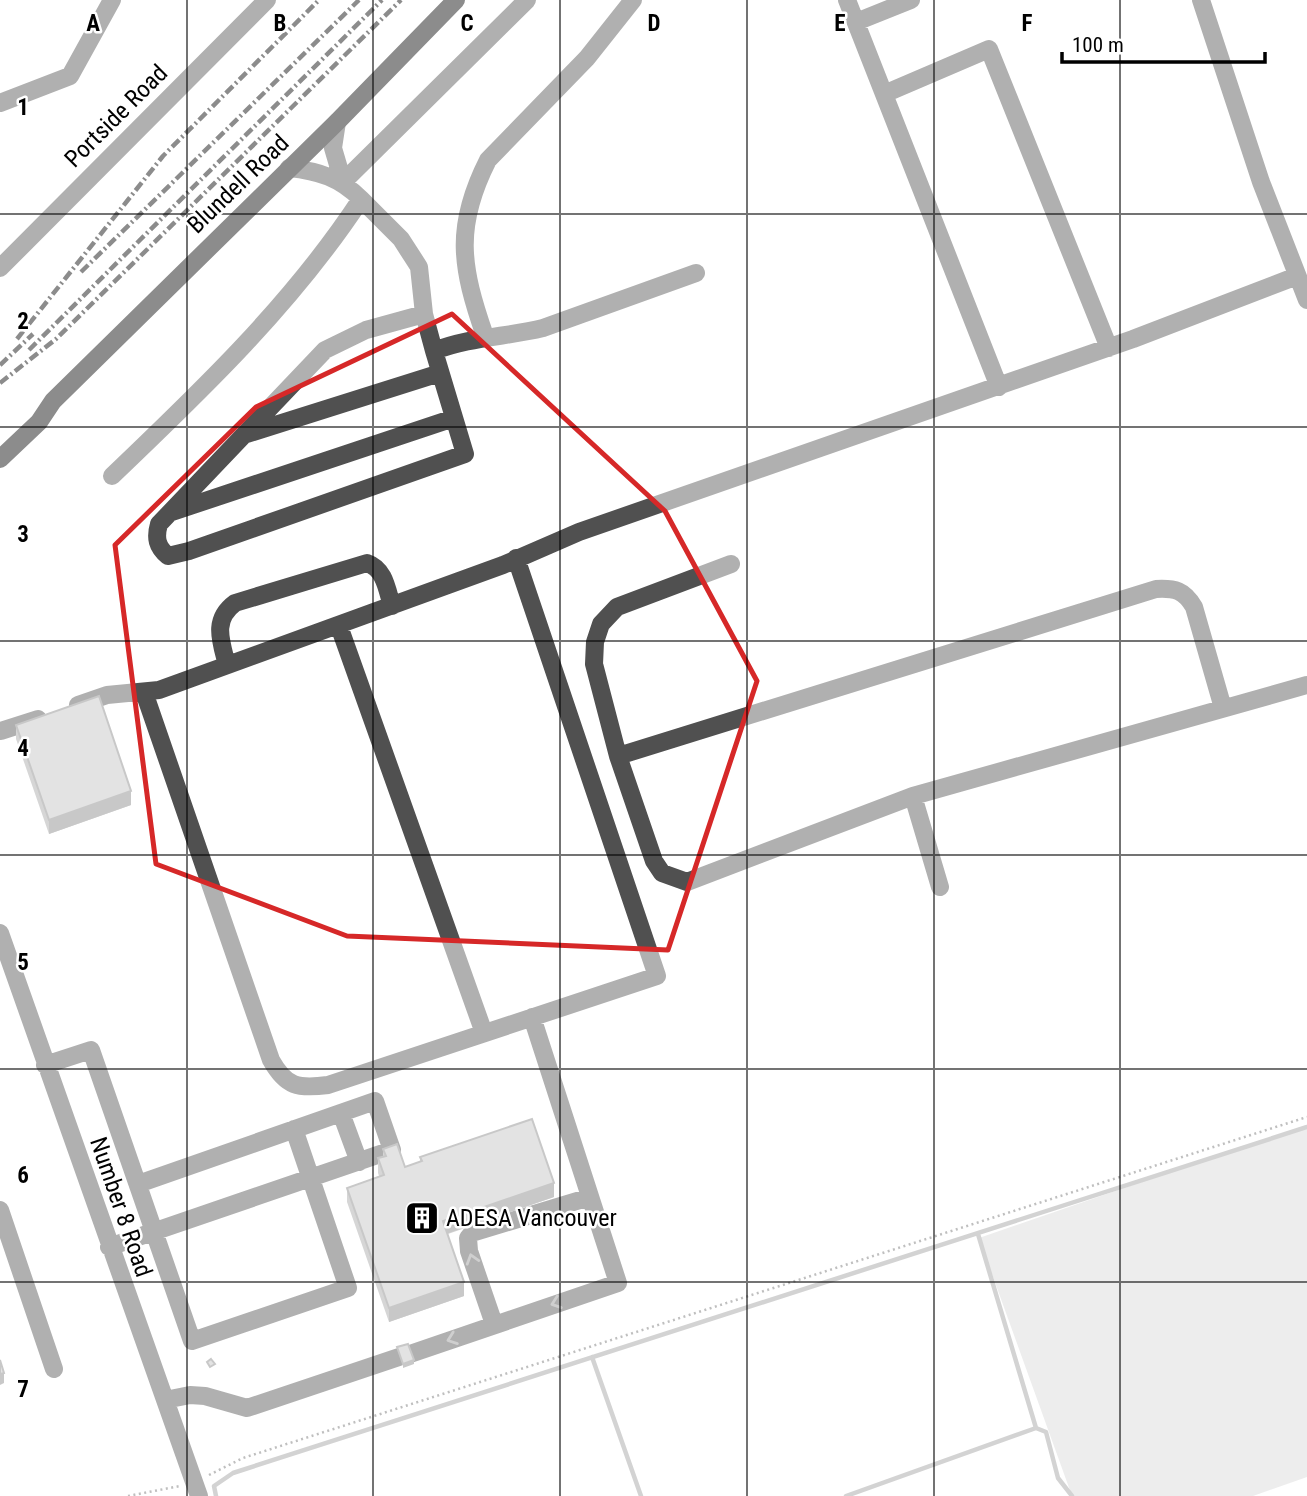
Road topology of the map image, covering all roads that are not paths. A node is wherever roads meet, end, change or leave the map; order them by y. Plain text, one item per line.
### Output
1 (112, 0) edge
2 (267, 0) edge
3 (456, 0) edge
4 (527, 0) edge
5 (633, 0) edge
6 (847, 0) edge
7 (911, 0) edge
8 (1201, 0) edge
9 (856, 22) junction
10 (884, 94) junction
11 (0, 103) edge
12 (337, 122) junction
13 (289, 168) junction
14 (343, 181) junction
15 (361, 199) junction
16 (0, 268) edge
17 (696, 273) dead end
18 (1297, 276) junction
19 (1307, 300) edge
20 (424, 314) junction
21 (485, 336) junction
22 (1109, 348) junction
23 (434, 351) junction
24 (440, 373) junction
25 (999, 387) junction
26 (53, 401) junction
27 (454, 418) junction
28 (244, 435) junction
29 (0, 442) edge
30 (0, 459) edge
31 (112, 476) dead end
32 (170, 513) junction
33 (516, 558) junction
34 (731, 564) dead end
35 (392, 606) junction
36 (339, 626) junction
37 (228, 665) junction
38 (1307, 685) edge
39 (144, 692) junction
40 (1223, 708) junction
41 (1, 732) edge
42 (618, 756) junction
43 (913, 796) junction
44 (940, 887) dead end
45 (0, 933) edge
46 (532, 1017) junction
47 (484, 1033) junction
48 (45, 1065) junction
49 (341, 1113) junction
50 (294, 1129) junction
51 (359, 1162) junction
52 (311, 1178) junction
53 (138, 1184) junction
54 (590, 1197) junction
55 (0, 1210) edge
56 (155, 1231) junction
57 (109, 1247) junction
58 (494, 1324) junction
59 (54, 1369) dead end
60 (165, 1400) junction
61 (197, 1489) edge

1 - 11 street
2 - 16 street, Portside Road
3 - 12 main road, Blundell Road
4 - 14 street
5 - 21 street
6 - 9 street
7 - 9 street
8 - 18 street
9 - 10 street
10 - 22 street
10 - 25 street
12 - 13 main road, Blundell Road
12 - 14 street
13 - 14 street
13 - 26 main road, Blundell Road
14 - 15 street
15 - 20 street
15 - 31 street
17 - 21 street
18 - 19 street
18 - 22 street
20 - 23 street
20 - 28 street
21 - 23 street
22 - 25 street
23 - 24 street
24 - 27 street
24 - 28 street
25 - 33 street
26 - 29 main road, Blundell Road
26 - 30 main road, Blundell Road
27 - 32 street
27 - 32 street
28 - 32 street
33 - 35 street
33 - 46 street
34 - 42 street
35 - 36 street
35 - 37 street
36 - 37 street
36 - 47 street
37 - 39 street
38 - 40 street
39 - 41 street
39 - 47 street
40 - 42 street
40 - 43 street
42 - 43 street
43 - 44 street
45 - 48 street, Number 8 Road
46 - 47 street
46 - 54 street
48 - 53 street
48 - 57 street, Number 8 Road
49 - 50 street
49 - 51 street
49 - 51 street
50 - 52 street
50 - 53 street
51 - 52 street
52 - 56 street
52 - 56 street
53 - 56 street
58 -> 54 street
54 -> 58 street
55 - 59 street
56 - 57 street
57 - 60 street, Number 8 Road
58 -> 60 street
60 - 61 street, Number 8 Road

